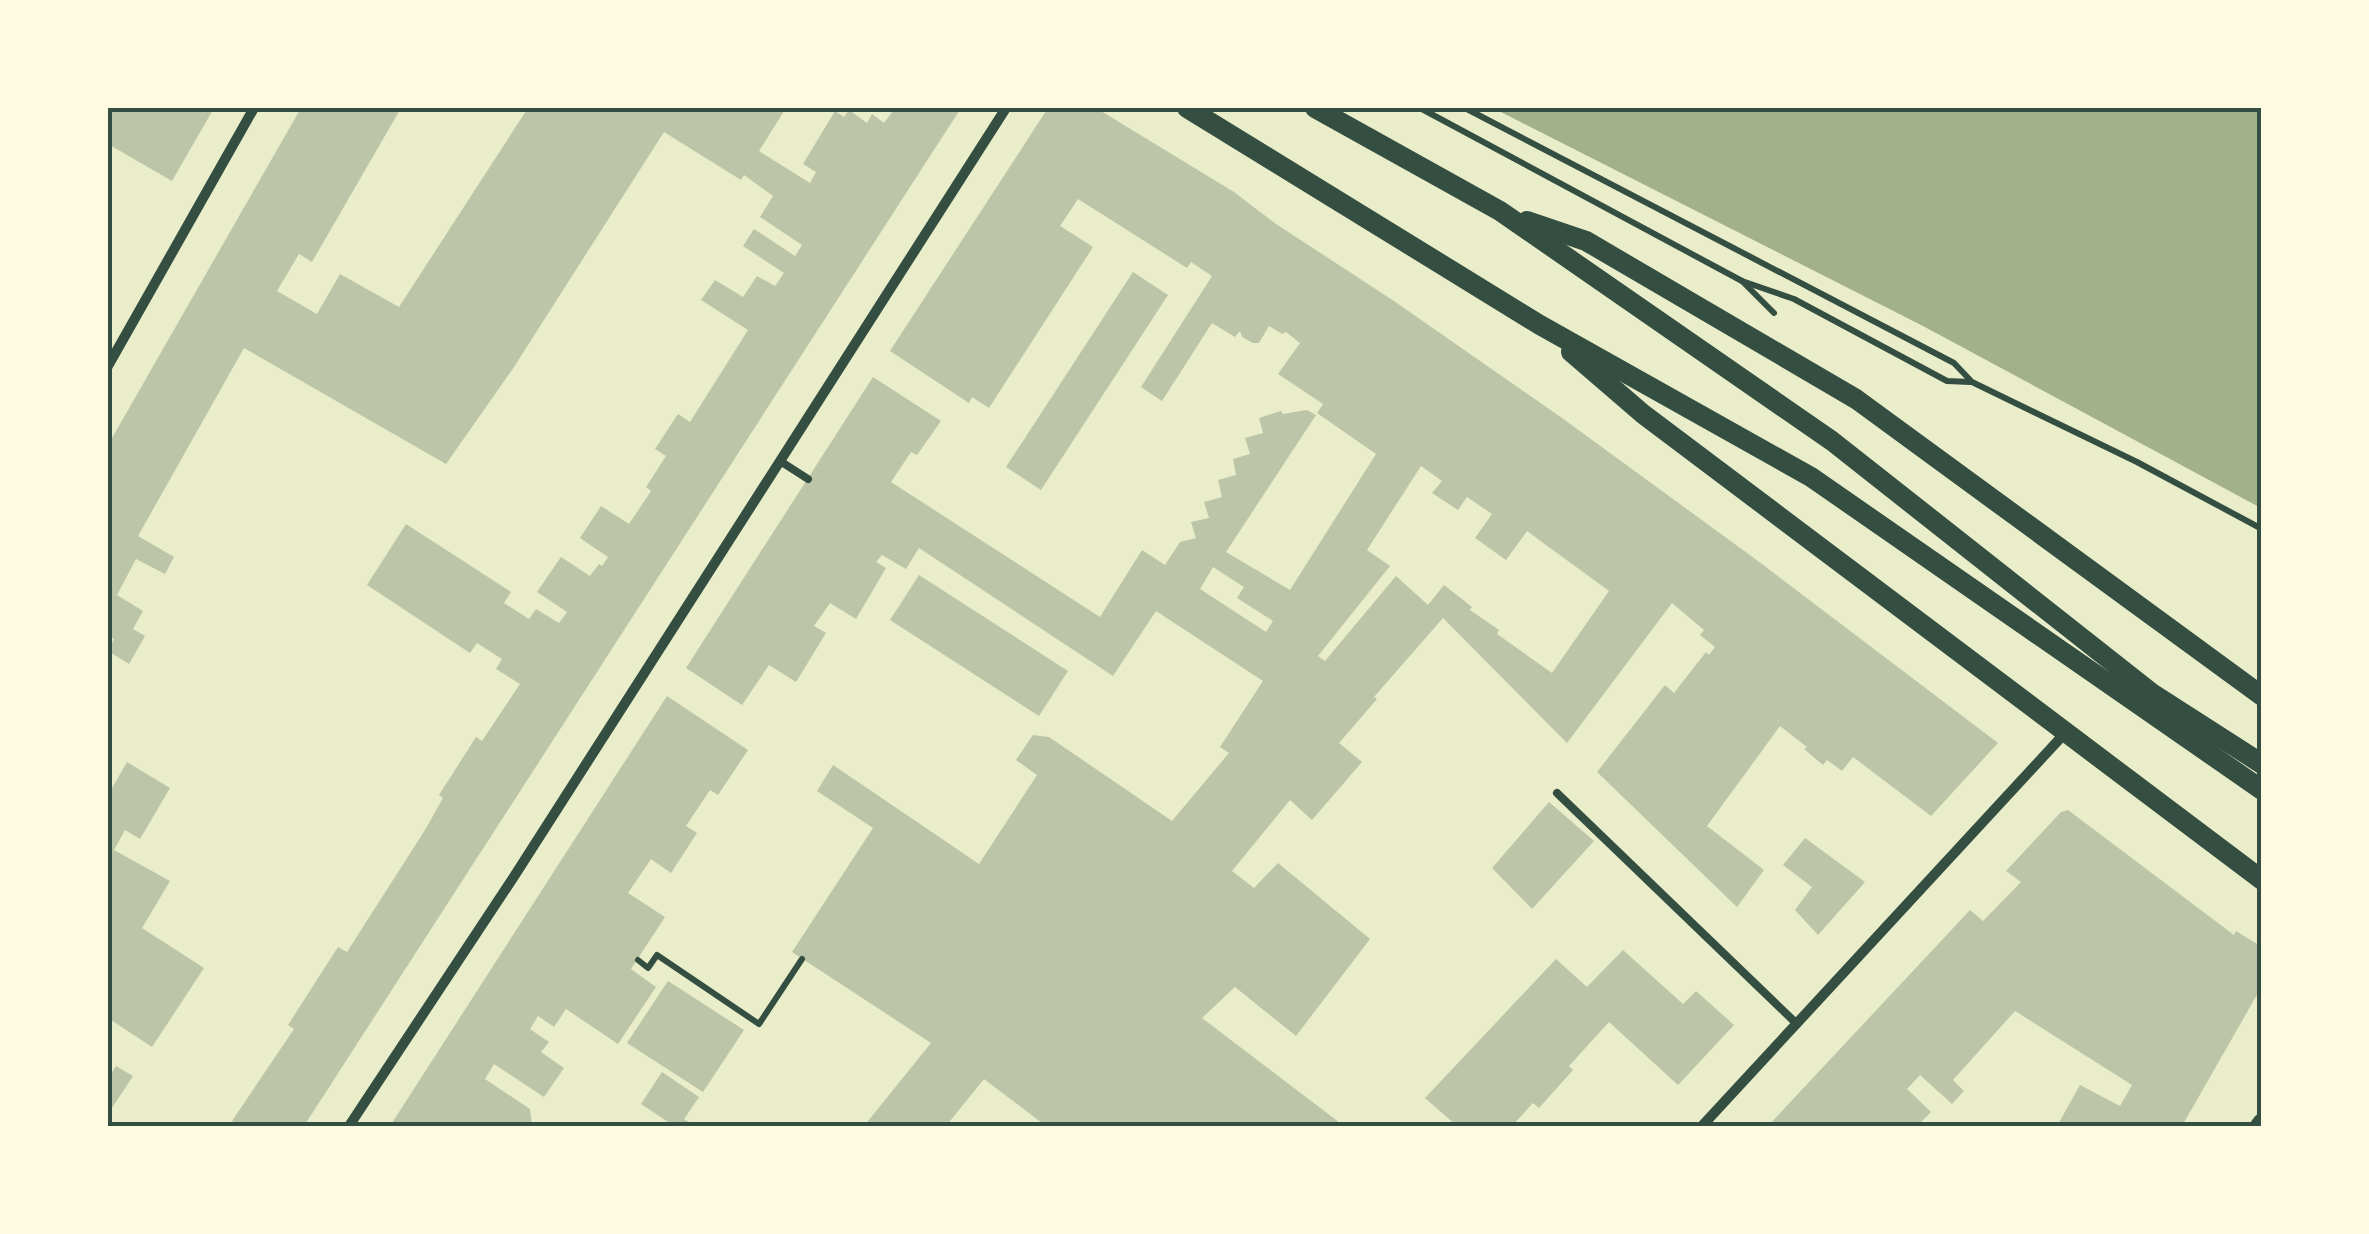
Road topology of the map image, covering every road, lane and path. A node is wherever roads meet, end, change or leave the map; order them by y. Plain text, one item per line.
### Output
1 (254, 108) edge
2 (1006, 108) edge
3 (1187, 108) edge
4 (1315, 108) edge
5 (1420, 108) edge
6 (1465, 108) edge
7 (1500, 211) junction
8 (1540, 325) junction
9 (108, 366) edge
10 (1972, 382) junction
11 (780, 460) junction
12 (808, 479) dead end
13 (2262, 529) edge
14 (2262, 696) edge
15 (2066, 731) junction
16 (2262, 764) edge
17 (2262, 790) edge
18 (1557, 793) dead end
19 (2262, 880) edge
20 (802, 959) dead end
21 (638, 960) dead end
22 (1797, 1024) junction
23 (349, 1126) edge
24 (1702, 1126) edge

1 - 9 street
2 - 11 street
3 - 8 main road
4 - 7 main road
5 - 10 path
6 - 10 path
7 - 14 main road
7 - 16 main road
8 - 15 main road
8 - 17 main road
10 - 13 path
11 - 12 lane
11 - 23 street
15 - 19 main road
15 - 22 street
18 - 22 lane
20 - 21 path
22 - 24 street

